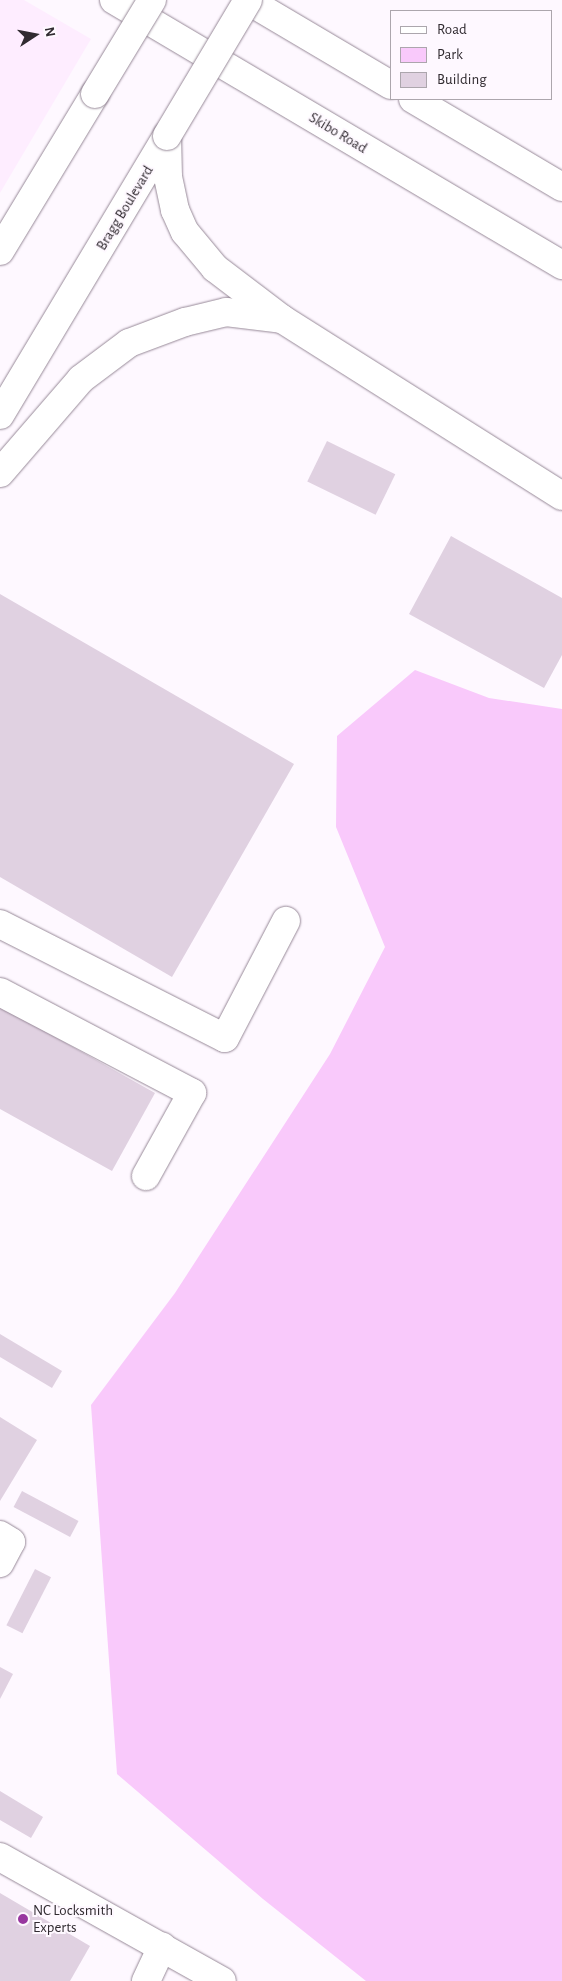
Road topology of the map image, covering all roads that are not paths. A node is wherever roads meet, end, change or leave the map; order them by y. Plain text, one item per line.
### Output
1 (114, 0) edge
2 (152, 0) edge
3 (248, 0) edge
4 (390, 84) edge
5 (415, 100) edge
6 (167, 136) junction
7 (562, 187) edge
8 (0, 251) edge
9 (562, 265) edge
10 (282, 319) junction
11 (0, 415) edge
12 (0, 473) edge
13 (562, 496) edge
14 (286, 921) dead end
15 (0, 924) edge
16 (0, 992) edge
17 (146, 1176) dead end
18 (0, 1535) edge
19 (0, 1563) edge
20 (0, 1857) edge
21 (162, 1947) junction
22 (146, 1981) edge
23 (222, 1981) edge

1 - 9 main road, Skibo Road
2 - 8 main road, bridge
3 - 4 main road
3 - 6 main road, Bragg Boulevard, bridge
5 - 7 main road
6 - 10 main road
6 - 11 main road, Bragg Boulevard
10 - 12 main road
10 - 13 main road
14 - 15 main road
16 - 17 main road
18 - 19 main road
20 - 21 main road
21 - 22 main road
21 - 23 main road

